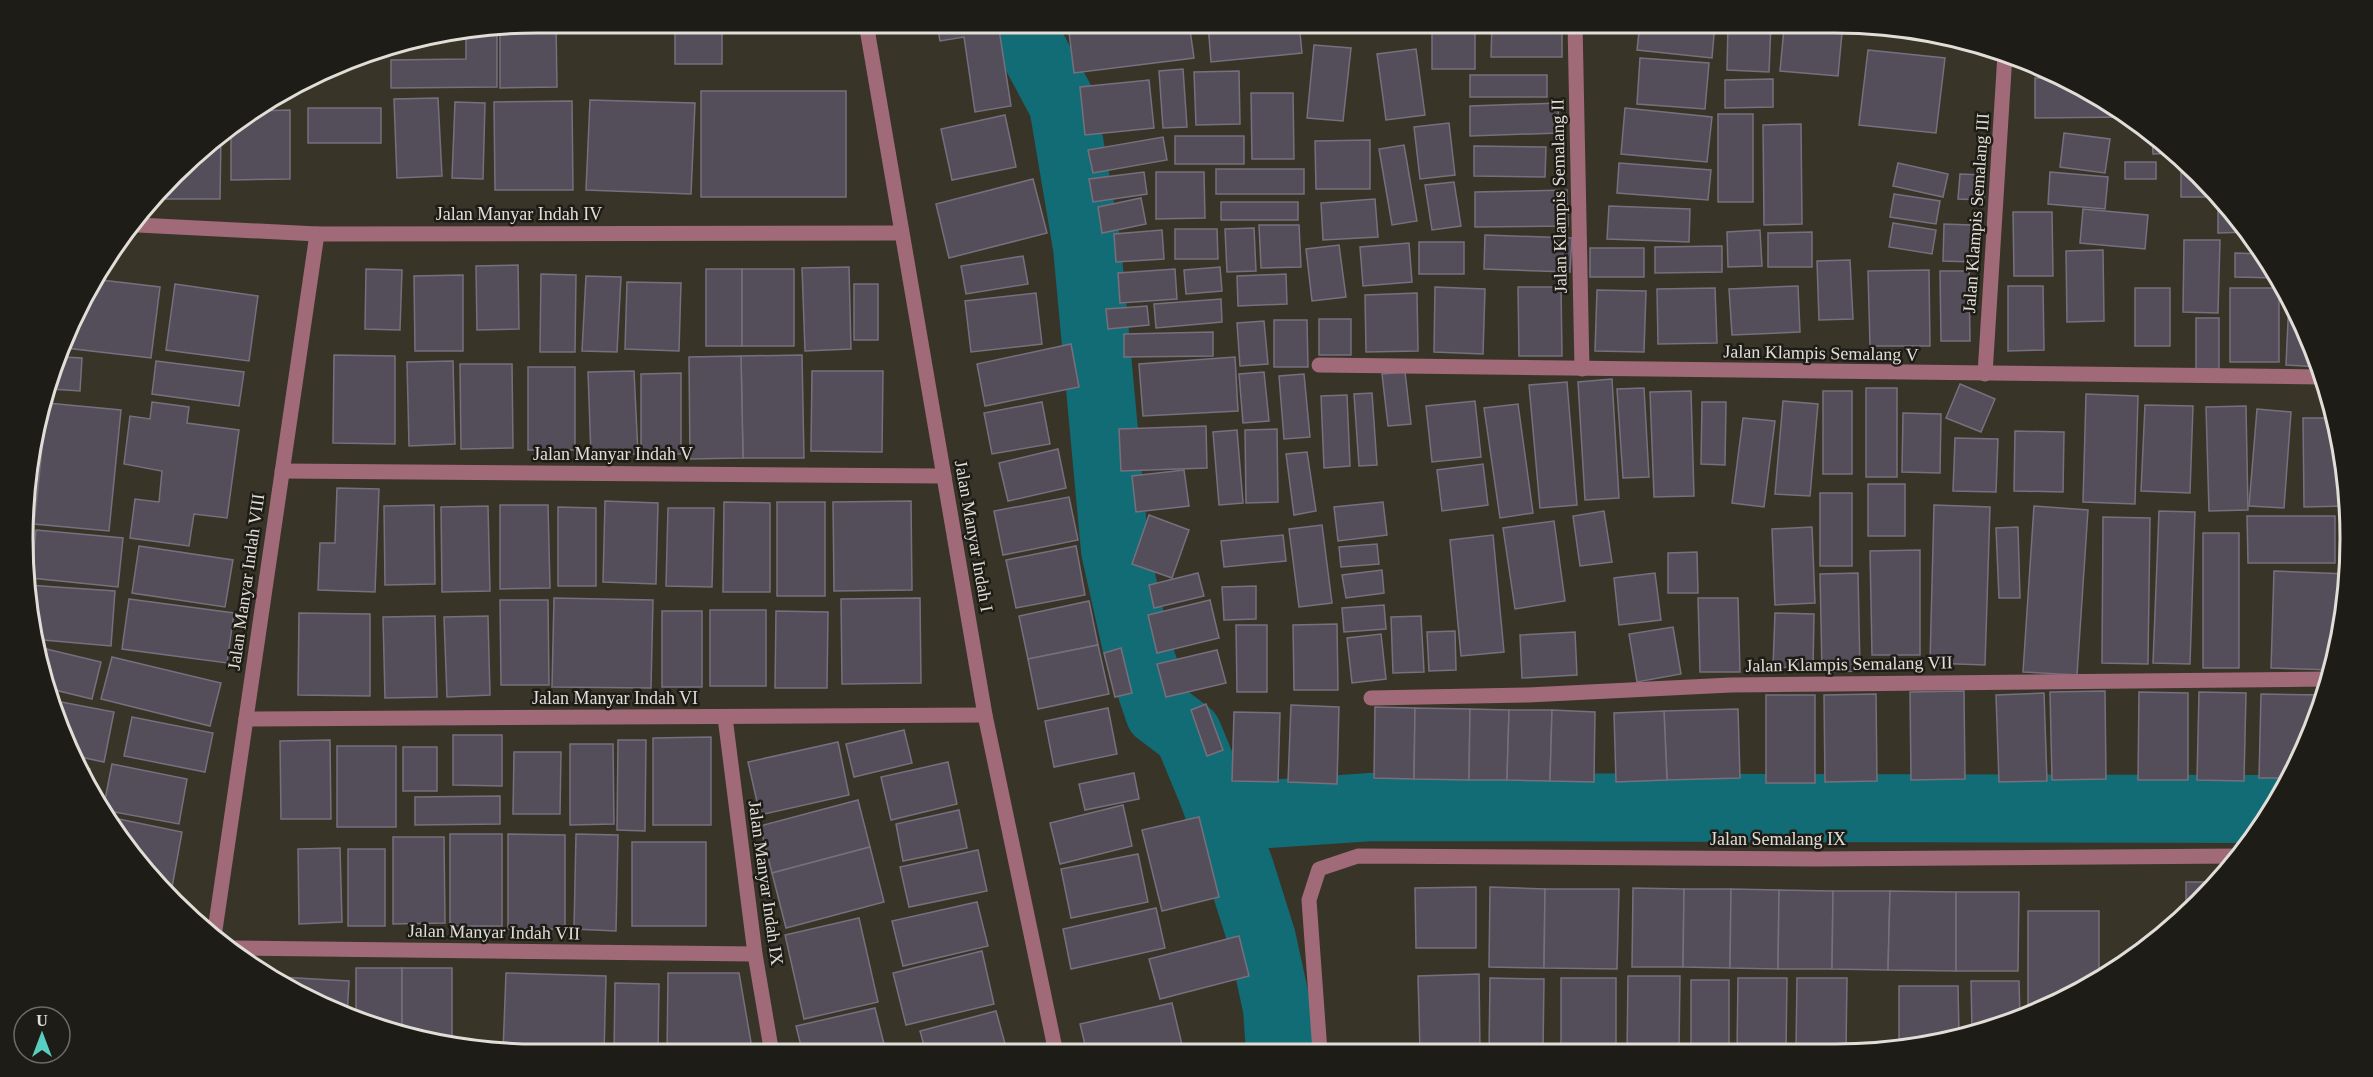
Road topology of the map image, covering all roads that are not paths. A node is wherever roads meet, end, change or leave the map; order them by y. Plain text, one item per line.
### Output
1 (868, 33) edge
2 (1575, 33) edge
3 (2004, 63) edge
4 (142, 225) edge
5 (901, 233) junction
6 (317, 234) junction
7 (1319, 365) dead end
8 (1582, 369) junction
9 (1985, 374) junction
10 (2313, 377) edge
11 (282, 471) junction
12 (944, 476) junction
13 (2320, 679) edge
14 (1371, 698) dead end
15 (985, 715) junction
16 (724, 717) junction
17 (246, 719) junction
18 (2228, 856) edge
19 (215, 927) edge
20 (243, 948) edge
21 (754, 954) junction
22 (770, 1044) edge
23 (1054, 1044) edge
24 (1319, 1044) edge

1 - 5 street, Jalan Manyar Indah I
2 - 8 street, Jalan Klampis Semalang II
3 - 9 street, Jalan Klampis Semalang III
4 - 6 street, Jalan Manyar Indah IV
5 - 6 street, Jalan Manyar Indah IV
5 - 12 street, Jalan Manyar Indah I
6 - 11 street, Jalan Manyar Indah VIII
7 - 8 street, Jalan Klampis Semalang V
8 - 9 street, Jalan Klampis Semalang V
9 - 10 street, Jalan Klampis Semalang V
11 - 12 street, Jalan Manyar Indah V
11 - 17 street, Jalan Manyar Indah VIII
12 - 15 street, Jalan Manyar Indah I
13 - 14 street, Jalan Klampis Semalang VII
15 - 16 street, Jalan Manyar Indah VI
15 - 23 street, Jalan Manyar Indah I
16 - 17 street, Jalan Manyar Indah VI
16 - 21 street, Jalan Manyar Indah IX
17 - 19 street, Jalan Manyar Indah VIII
18 - 24 street, Jalan Semalang IX
20 - 21 street, Jalan Manyar Indah VII
21 - 22 street, Jalan Manyar Indah IX

